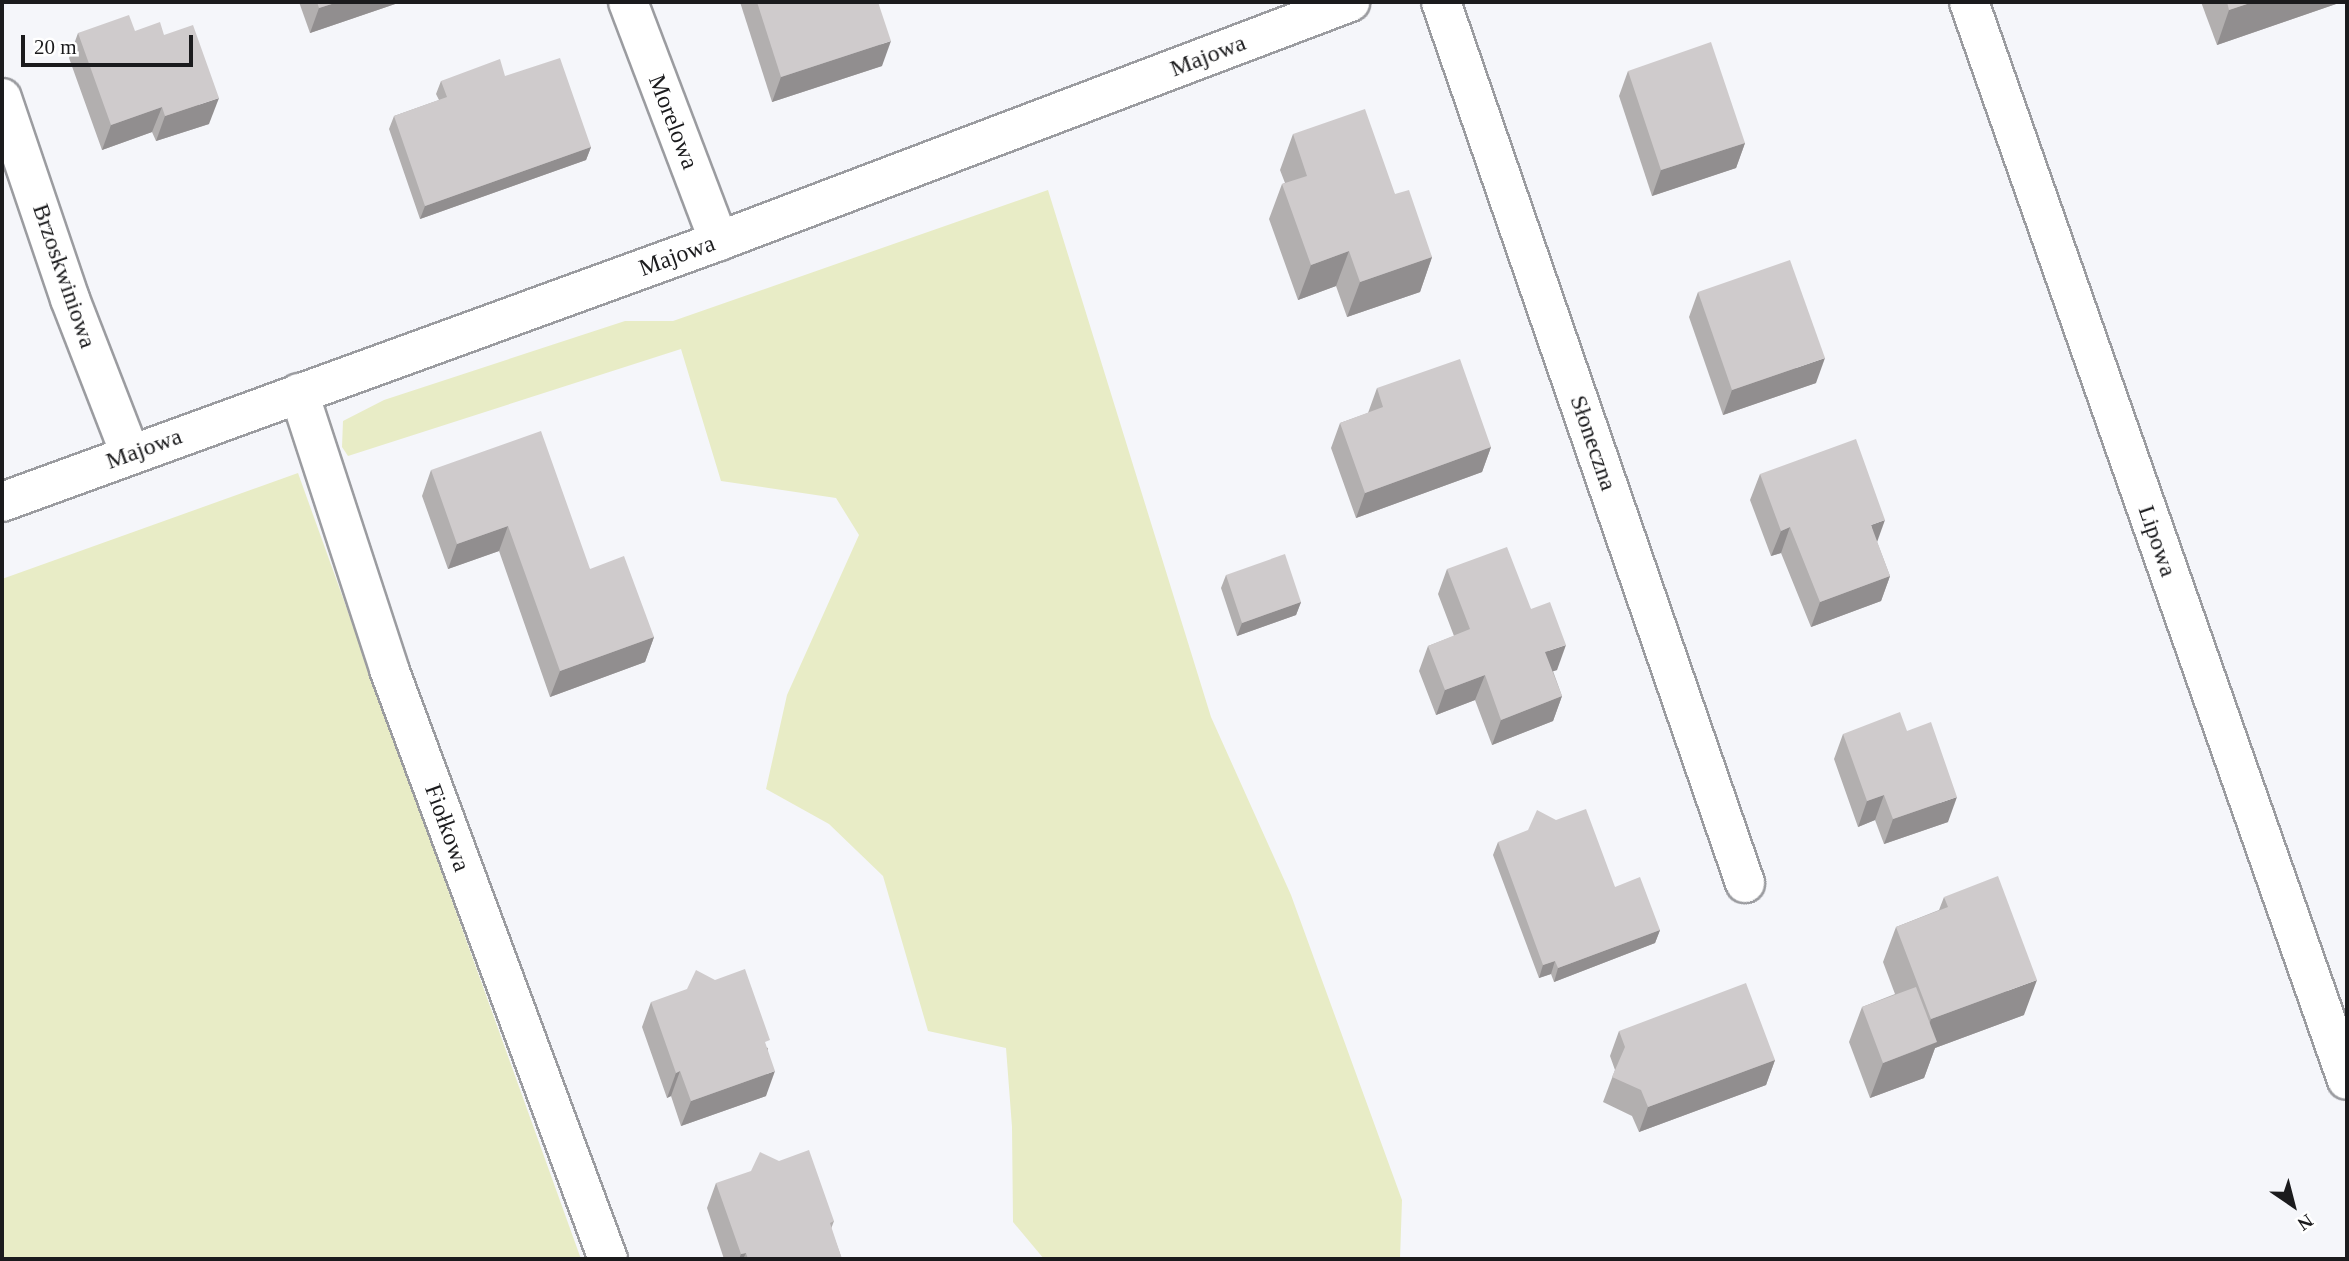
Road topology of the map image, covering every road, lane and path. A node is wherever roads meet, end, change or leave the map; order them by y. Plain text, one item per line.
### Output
1 (628, 2) edge
2 (1350, 2) edge
3 (1441, 2) edge
4 (1969, 2) edge
5 (2, 98) edge
6 (719, 241) junction
7 (299, 393) junction
8 (130, 454) junction
9 (2, 502) edge
10 (1745, 883) dead end
11 (2347, 1080) edge
12 (608, 1259) edge

1 - 6 street, Morelowa
2 - 6 street, Majowa
3 - 10 street, Słoneczna
4 - 11 street, Lipowa
5 - 8 street, Brzoskwiniowa
6 - 7 street, Majowa
7 - 8 street, Majowa
7 - 12 street, Fiołkowa
8 - 9 street, Majowa

